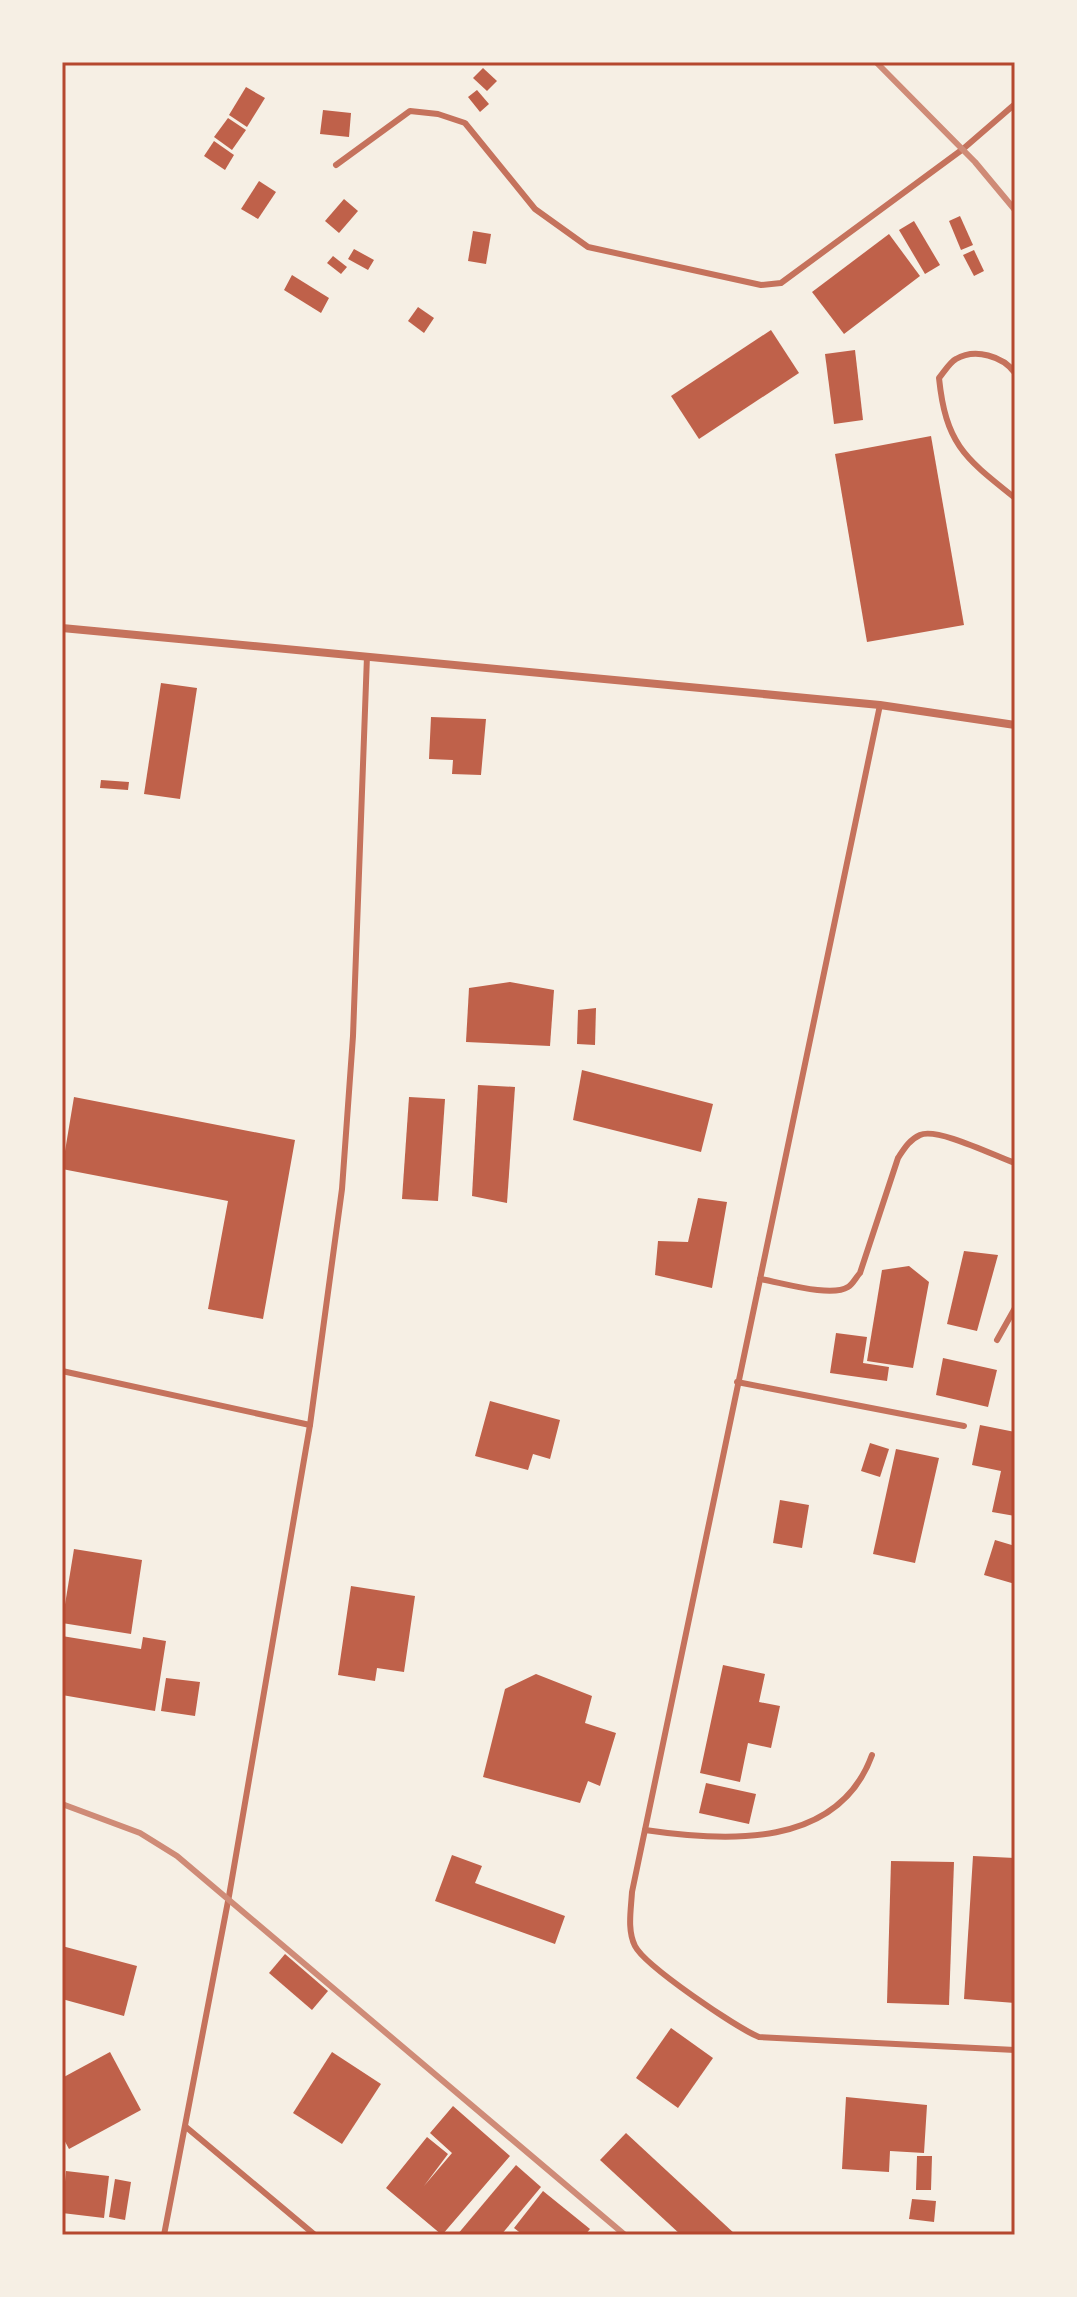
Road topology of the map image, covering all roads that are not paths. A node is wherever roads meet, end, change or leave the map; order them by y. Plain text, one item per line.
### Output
1 (1015, 104) edge
2 (336, 165) dead end
3 (1015, 373) edge
4 (1015, 498) edge
5 (62, 628) edge
6 (367, 656) junction
7 (880, 705) junction
8 (1015, 725) edge
9 (1015, 1163) edge
10 (760, 1279) junction
11 (1015, 1308) edge
12 (997, 1340) dead end
13 (62, 1371) edge
14 (737, 1382) junction
15 (310, 1425) junction
16 (964, 1426) dead end
17 (872, 1755) dead end
18 (645, 1830) junction
19 (1015, 2050) edge
20 (186, 2127) junction
21 (164, 2235) edge
22 (315, 2235) edge

1 - 2 lane
3 - 4 lane
5 - 6 street
6 - 7 street
6 - 15 lane
7 - 8 street
7 - 10 lane
9 - 10 lane
10 - 14 lane
11 - 12 lane
13 - 15 lane
14 - 16 lane
14 - 18 lane
15 - 20 lane
17 - 18 lane
18 - 19 lane
20 - 21 lane
20 - 22 lane

